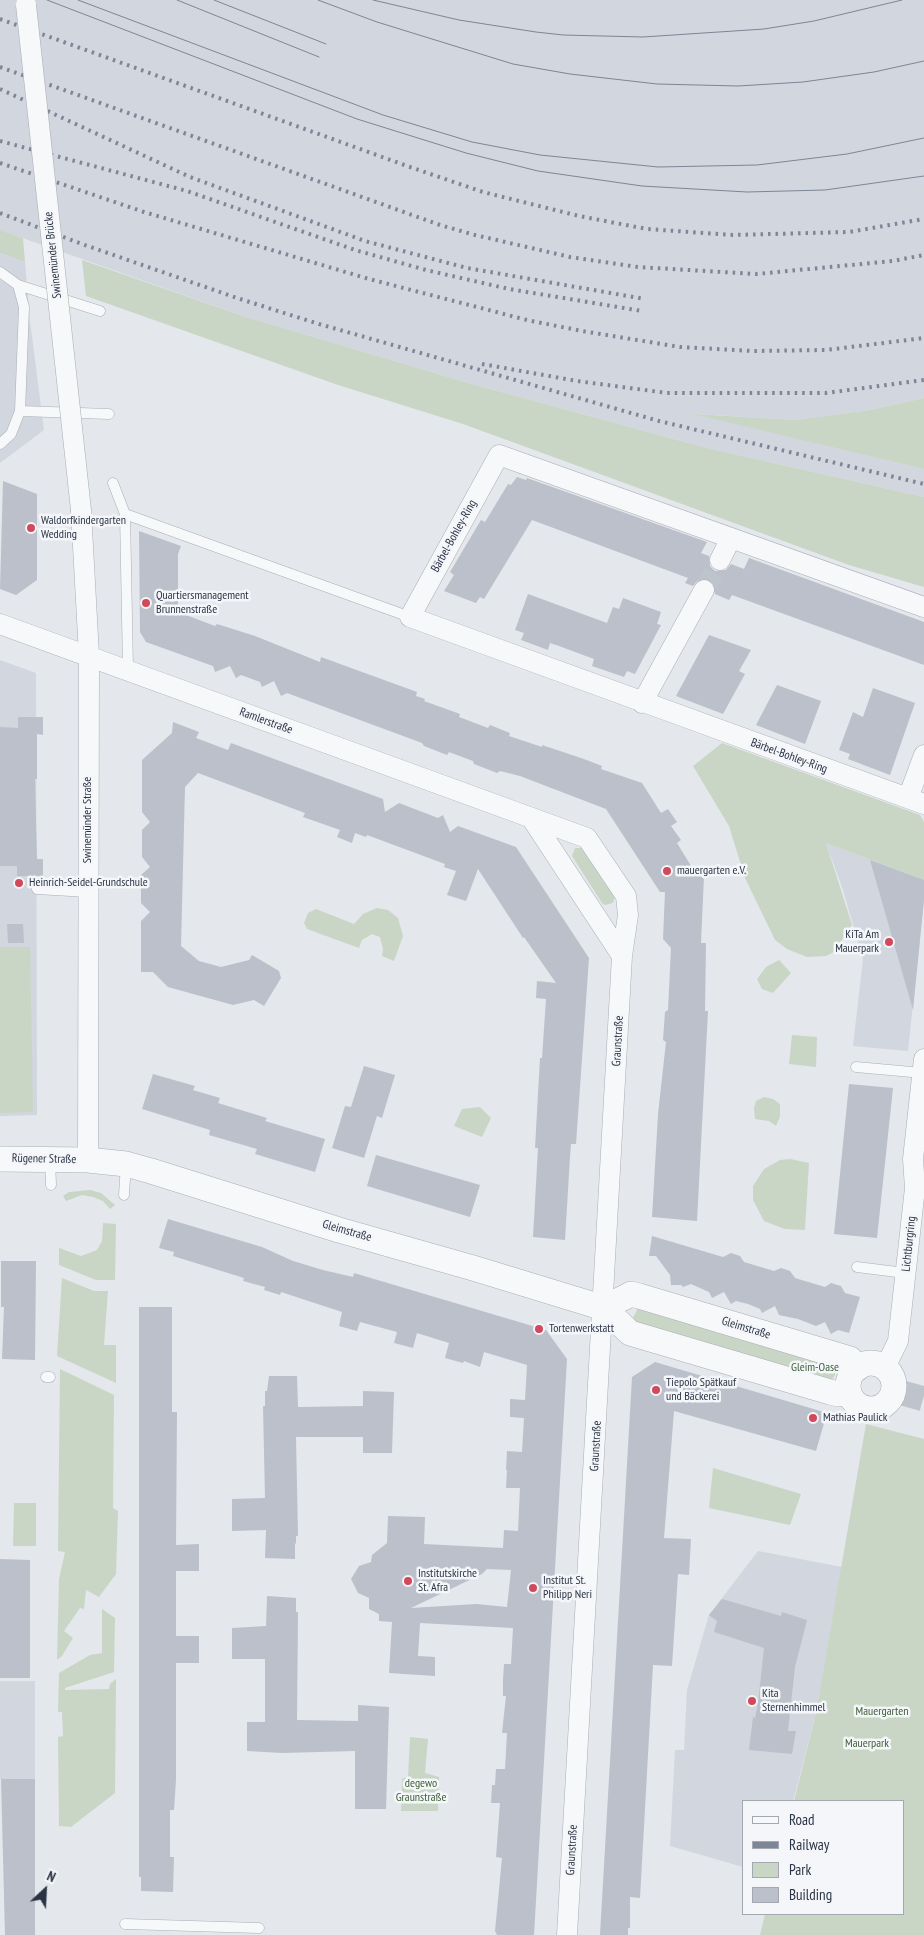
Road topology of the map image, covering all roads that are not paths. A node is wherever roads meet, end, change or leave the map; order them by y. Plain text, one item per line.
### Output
1 (26, 0) edge
2 (0, 272) edge
3 (18, 285) junction
4 (100, 311) dead end
5 (20, 411) junction
6 (109, 414) dead end
7 (0, 444) edge
8 (113, 483) dead end
9 (81, 510) joint
10 (125, 514) junction
11 (731, 538) junction
12 (720, 560) tunnel mouth
13 (704, 590) tunnel mouth
14 (924, 608) edge
15 (410, 617) junction
16 (0, 624) edge
17 (88, 655) junction
18 (128, 670) junction
19 (642, 703) junction
20 (924, 756) edge
21 (916, 801) edge
22 (532, 819) junction
23 (37, 889) dead end
24 (88, 892) junction
25 (622, 956) junction
26 (856, 1067) dead end
27 (923, 1077) edge
28 (0, 1158) edge
29 (50, 1159) junction
30 (88, 1160) junction
31 (126, 1164) junction
32 (50, 1185) dead end
33 (124, 1195) dead end
34 (857, 1267) dead end
35 (905, 1273) junction
36 (604, 1308) junction
37 (858, 1368) junction
38 (893, 1383) junction
39 (849, 1392) junction
40 (125, 1924) dead end
41 (259, 1928) dead end
42 (567, 1935) edge

1 - 9 street, Swinemünder Brücke, bridge
2 - 3 lane
3 - 4 lane
3 - 5 lane
5 - 6 lane
5 - 7 lane
8 - 10 lane
9 - 17 street, Swinemünder Straße
10 - 15 lane
10 - 18 lane
11 - 12 street
11 - 14 street, Bärbel-Bohley-Ring
11 - 15 street, Bärbel-Bohley-Ring
13 - 19 street
15 - 19 street, Bärbel-Bohley-Ring
16 - 17 street, Ramlerstraße
17 - 18 street, Ramlerstraße
17 - 24 street, Swinemünder Straße
18 - 22 street, Ramlerstraße
19 - 21 street, Bärbel-Bohley-Ring
20 - 21 street, Bärbel-Bohley-Ring
22 - 25 street
22 - 25 street, Ramlerstraße
23 - 24 lane
24 - 30 street, Swinemünder Straße
25 - 36 street, Graunstraße
26 - 27 lane
27 - 35 street, Lichtburgring
28 - 29 street, Rügener Straße
29 - 30 street, Rügener Straße
29 - 32 lane
30 - 31 street, Gleimstraße
31 - 33 lane
31 - 36 street, Gleimstraße
34 - 35 lane
35 - 38 street, Lichtburgring
36 - 37 street, Gleimstraße
36 - 39 street, Gleimstraße
36 - 42 street, Graunstraße
37 - 38 street
37 - 39 street
38 - 39 street
40 - 41 lane

